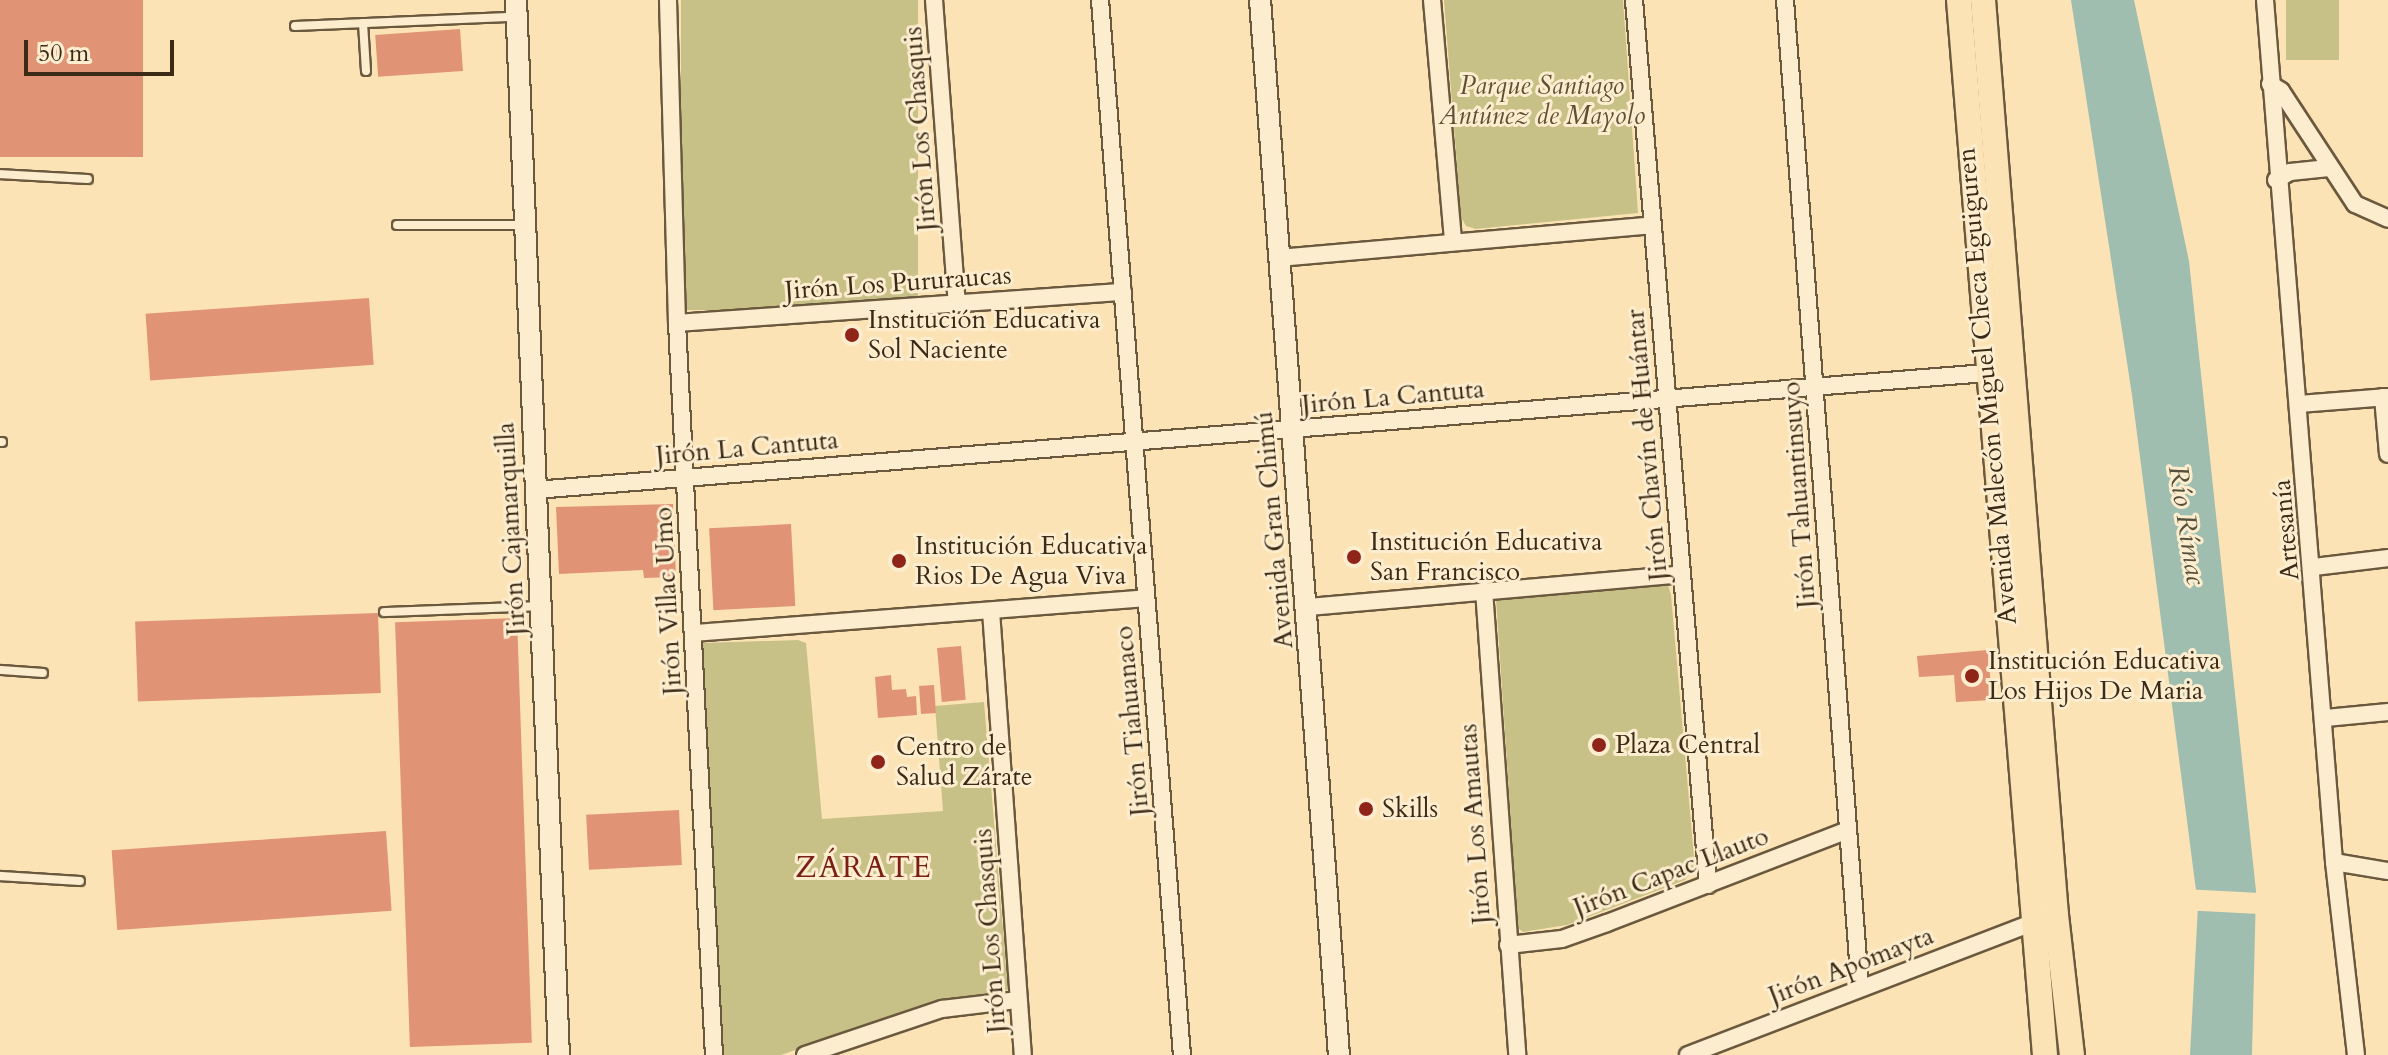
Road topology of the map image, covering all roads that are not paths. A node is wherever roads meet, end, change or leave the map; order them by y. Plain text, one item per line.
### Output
1 (668, 0) edge
2 (934, 0) edge
3 (1100, 0) edge
4 (1260, 0) edge
5 (1432, 0) edge
6 (1634, 0) edge
7 (1785, 0) edge
8 (1959, 0) edge
9 (1983, 0) edge
10 (2265, 0) edge
11 (516, 8) edge
12 (363, 23) junction
13 (295, 26) dead end
14 (366, 71) dead end
15 (2270, 84) junction
16 (2329, 168) junction
17 (0, 174) edge
18 (88, 179) dead end
19 (2276, 180) junction
20 (2388, 219) edge
21 (397, 225) dead end
22 (523, 225) junction
23 (1652, 225) junction
24 (1453, 242) junction
25 (1278, 258) junction
26 (1123, 292) junction
27 (957, 303) junction
28 (677, 323) junction
29 (2015, 371) junction
30 (1988, 373) junction
31 (1814, 387) junction
32 (2386, 397) edge
33 (1667, 399) junction
34 (2299, 404) junction
35 (1292, 429) junction
36 (1134, 441) junction
37 (2388, 454) edge
38 (686, 477) junction
39 (535, 490) junction
40 (2388, 558) edge
41 (2314, 567) junction
42 (1682, 574) junction
43 (1484, 590) junction
44 (1146, 598) junction
45 (540, 606) junction
46 (1308, 607) junction
47 (991, 611) junction
48 (384, 612) dead end
49 (694, 633) junction
50 (0, 670) edge
51 (43, 673) dead end
52 (2388, 712) edge
53 (2326, 718) junction
54 (1848, 830) junction
55 (2334, 862) junction
56 (2387, 868) edge
57 (0, 876) edge
58 (80, 881) dead end
59 (1708, 885) junction
60 (2031, 923) junction
61 (1508, 945) junction
62 (1860, 987) junction
63 (1018, 1000) junction
64 (559, 1055) edge
65 (714, 1055) edge
66 (805, 1055) edge
67 (1023, 1055) edge
68 (1182, 1055) edge
69 (1339, 1055) edge
70 (1517, 1055) edge
71 (1688, 1055) edge
72 (2045, 1055) edge
73 (2072, 1055) edge
74 (2356, 1055) edge

1 - 28 street, Jirón Villac Umo
2 - 27 street, Jirón Los Chasquis
3 - 26 street, Jirón Tiahuanaco
4 - 25 street, Avenida Gran Chimú
5 - 24 street
6 - 23 street, Jirón Chavín de Huántar
7 - 31 street, Jirón Tahuantinsuyo
8 - 30 main road, Avenida Malecón Miguel Checa Eguiguren
9 - 29 main road, Avenida Malecón Miguel Checa Eguiguren
10 - 15 street, Artesanía
11 - 12 lane
11 - 22 street, Jirón Cajamarquilla
12 - 13 lane
12 - 14 lane
15 - 16 street
15 - 19 street, Artesanía
16 - 19 street
16 - 20 street
17 - 18 lane
19 - 34 street, Artesanía
21 - 22 lane
22 - 39 street, Jirón Cajamarquilla
23 - 24 street
23 - 33 street, Jirón Chavín de Huántar
24 - 25 street
25 - 35 street, Avenida Gran Chimú
26 - 27 street, Jirón Los Pururaucas
26 - 36 street, Jirón Tiahuanaco
27 - 28 street, Jirón Los Pururaucas
28 - 38 street, Jirón Villac Umo
29 - 30 street, Jirón La Cantuta
29 - 73 main road, Avenida Malecón Miguel Checa Eguiguren
30 - 31 street, Jirón La Cantuta
30 - 60 main road, Avenida Malecón Miguel Checa Eguiguren
31 - 33 street, Jirón La Cantuta
31 - 54 street, Jirón Tahuantinsuyo
32 - 34 street
32 - 37 street
33 - 35 street, Jirón La Cantuta
33 - 42 street, Jirón Chavín de Huántar
34 - 41 street, Artesanía
35 - 36 street, Jirón La Cantuta
35 - 46 street, Avenida Gran Chimú
36 - 38 street, Jirón La Cantuta
36 - 44 street, Jirón Tiahuanaco
38 - 39 street, Jirón La Cantuta
38 - 49 street, Jirón Villac Umo
39 - 45 street, Jirón Cajamarquilla
40 - 41 street
41 - 53 street, Artesanía
42 - 43 street
42 - 59 street, Jirón Chavín de Huántar
43 - 46 street
43 - 61 street, Jirón Los Amautas
44 - 47 street
44 - 68 street, Jirón Tiahuanaco
45 - 48 lane
45 - 64 street, Jirón Cajamarquilla
46 - 69 street, Avenida Gran Chimú
47 - 49 street
47 - 63 street, Jirón Los Chasquis
49 - 65 street, Jirón Villac Umo
50 - 51 lane
52 - 53 street
53 - 55 street, Artesanía
54 - 59 street, Jirón Capac Llauto
54 - 62 street, Jirón Tahuantinsuyo
55 - 56 street
55 - 74 street, Artesanía
57 - 58 lane
59 - 61 street, Jirón Capac Llauto
60 - 62 street, Jirón Apomayta
60 - 72 main road, Avenida Malecón Miguel Checa Eguiguren
61 - 70 street, Jirón Los Amautas
62 - 71 street, Jirón Apomayta
63 - 66 street
63 - 67 street, Jirón Los Chasquis

